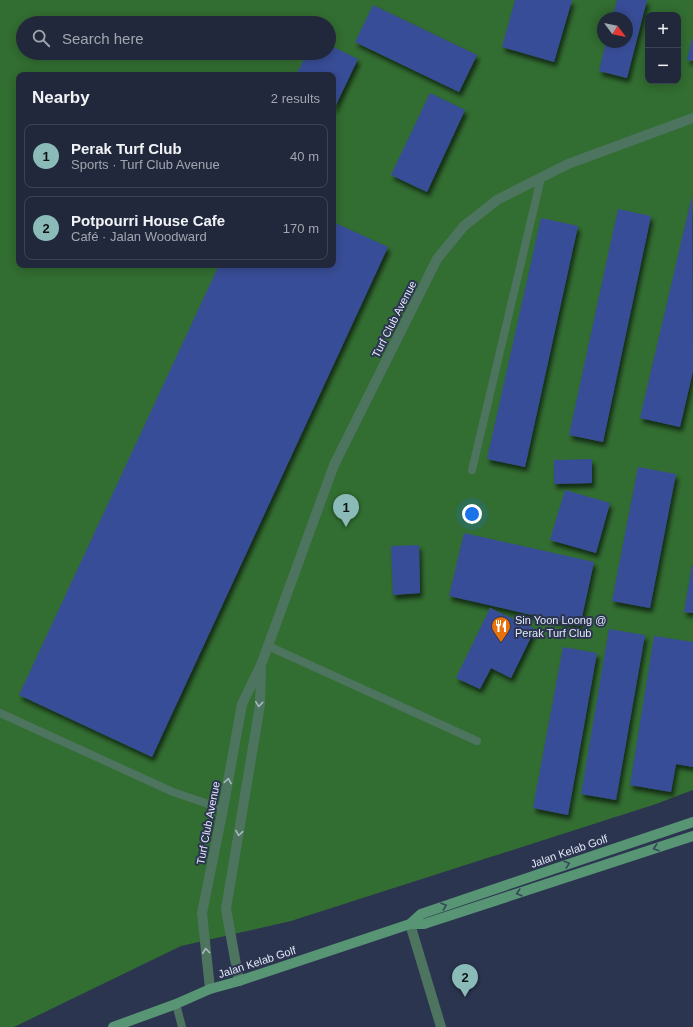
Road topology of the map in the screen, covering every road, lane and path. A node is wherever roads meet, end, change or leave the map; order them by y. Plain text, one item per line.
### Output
1 (693, 118) edge
2 (541, 178) junction
3 (472, 470) dead end
4 (268, 646) junction
5 (261, 665) junction
6 (0, 713) edge
7 (477, 741) dead end
8 (223, 810) junction
9 (693, 822) edge
10 (693, 836) edge
11 (410, 924) junction
12 (239, 981) junction
13 (210, 990) junction
14 (176, 1004) junction
15 (113, 1027) edge
16 (182, 1027) edge
17 (441, 1027) edge

1 - 2 street, Turf Club Avenue
2 - 3 lane
2 - 4 street, Turf Club Avenue
4 - 5 street, Turf Club Avenue
4 - 7 lane
8 -> 5 street, Turf Club Avenue
5 -> 12 street, Turf Club Avenue
6 - 8 lane
13 -> 8 street, Turf Club Avenue
11 -> 9 street, Jalan Kelab Golf
10 -> 11 street, Jalan Kelab Golf
11 - 12 street, Jalan Kelab Golf
11 - 17 street
12 - 13 street, Jalan Kelab Golf
13 - 14 street, Jalan Kelab Golf
14 - 15 street, Jalan Kelab Golf
14 - 16 lane

